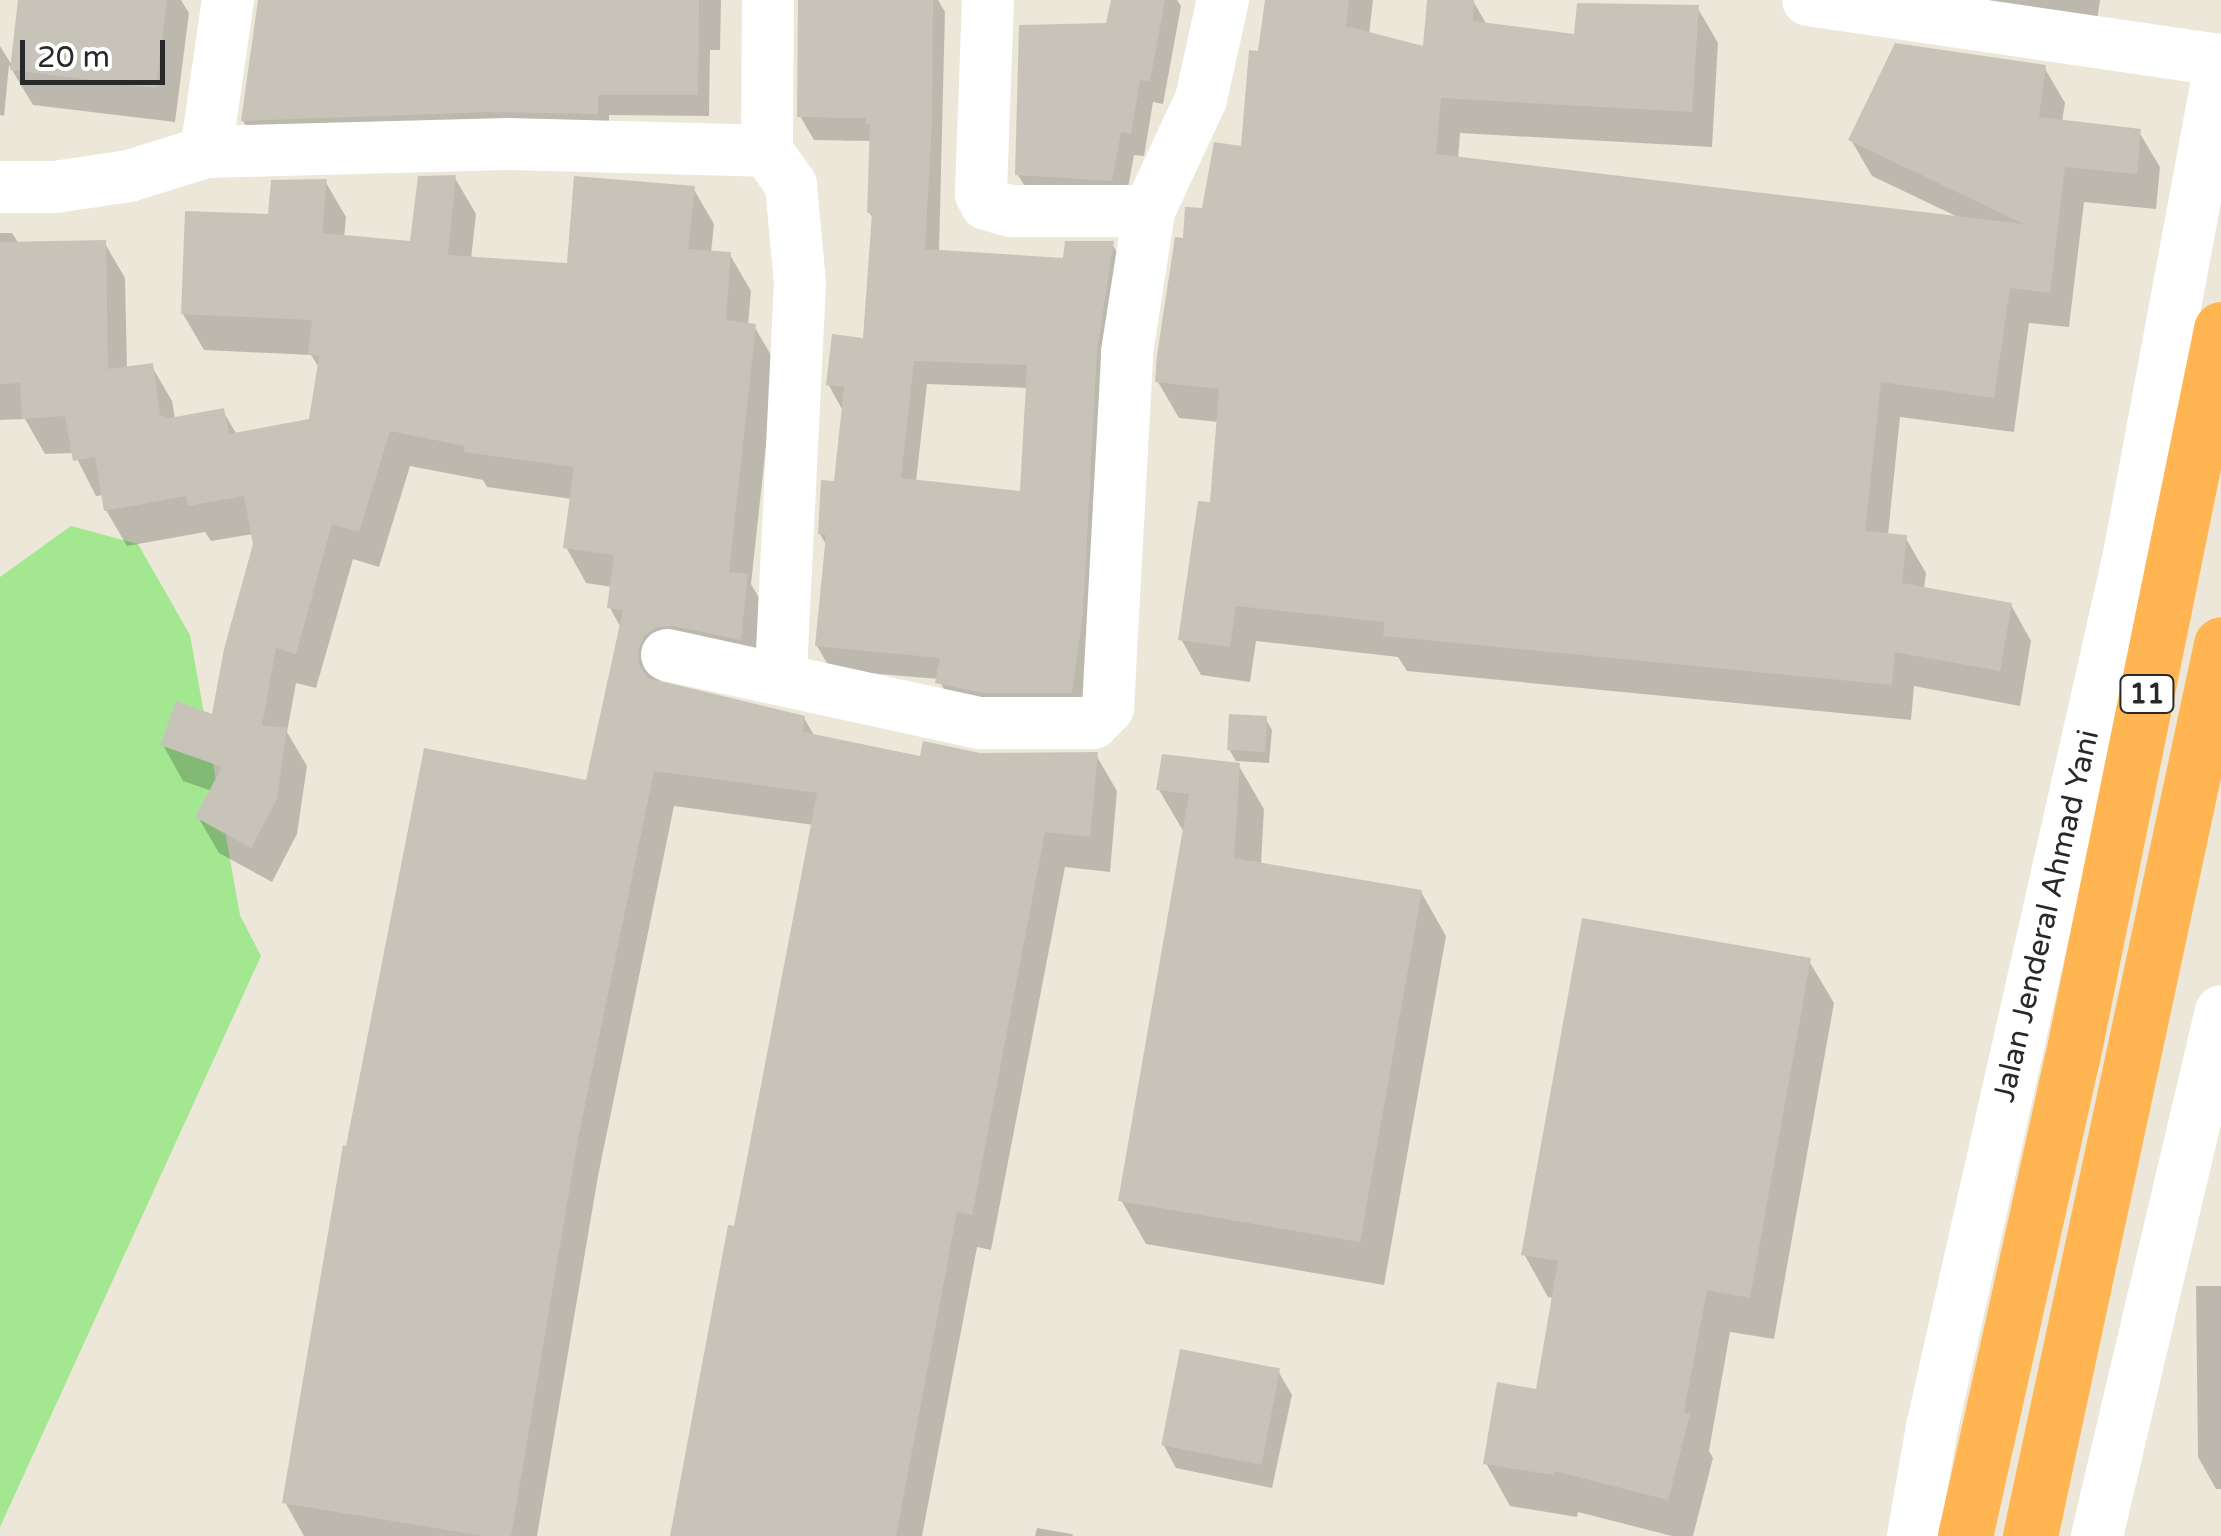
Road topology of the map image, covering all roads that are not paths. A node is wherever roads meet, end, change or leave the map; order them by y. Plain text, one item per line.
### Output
1 (228, 0) edge
2 (768, 0) edge
3 (988, 0) edge
4 (1223, 0) edge
5 (1808, 0) edge
6 (2221, 60) edge
7 (767, 151) junction
8 (206, 152) junction
9 (0, 187) edge
10 (1149, 210) junction
11 (2221, 329) edge
12 (2221, 644) edge
13 (667, 655) dead end
14 (781, 678) junction
15 (2221, 1011) edge
16 (1980, 1478) junction
17 (2036, 1514) edge
18 (1913, 1536) edge
19 (1965, 1536) edge
20 (2096, 1536) edge

1 - 8 street
2 - 7 street
3 - 10 street
4 - 10 street
5 - 6 street
6 - 18 street, Jalan Jenderal Ahmad Yani
7 - 8 street
7 - 14 street
8 - 9 street
10 - 14 street
11 - 16 highway, Jalan Jenderal Ahmad Yani / 11
12 - 17 highway, 11
13 - 14 street
15 - 20 street
16 - 17 highway
16 - 19 highway, Jalan Jenderal Ahmad Yani / 11

